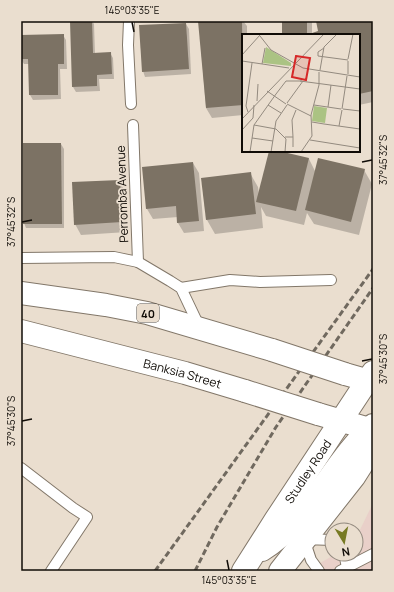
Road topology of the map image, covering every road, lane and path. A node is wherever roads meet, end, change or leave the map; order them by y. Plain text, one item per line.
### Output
1 (129, 21) edge
2 (131, 104) dead end
3 (133, 125) dead end
4 (21, 258) edge
5 (138, 262) junction
6 (332, 280) dead end
7 (181, 288) junction
8 (21, 293) edge
9 (200, 328) junction
10 (21, 331) edge
11 (46, 338) junction
12 (21, 343) edge
13 (371, 378) edge
14 (342, 420) junction
15 (372, 432) edge
16 (21, 468) edge
17 (290, 529) junction
18 (324, 538) edge
19 (373, 554) edge
20 (249, 563) edge
21 (347, 570) edge
22 (51, 571) edge
23 (280, 571) edge
24 (318, 571) edge

1 - 2 lane
3 - 5 lane, Perromba Avenue
4 - 5 lane
5 - 7 lane
6 - 7 lane
7 - 9 lane
8 - 9 main road, 40
9 - 13 main road, 40, bridge
10 - 11 main road, Banksia Street
11 - 12 lane
11 - 14 main road, Banksia Street, bridge
13 - 14 main road, Studley Road
14 - 15 main road, Banksia Street
14 - 17 main road, Studley Road
15 - 17 main road
16 - 22 lane
17 - 18 lane
17 - 20 main road, Studley Road
17 - 23 main road, Studley Road
17 - 24 lane
19 - 21 lane

